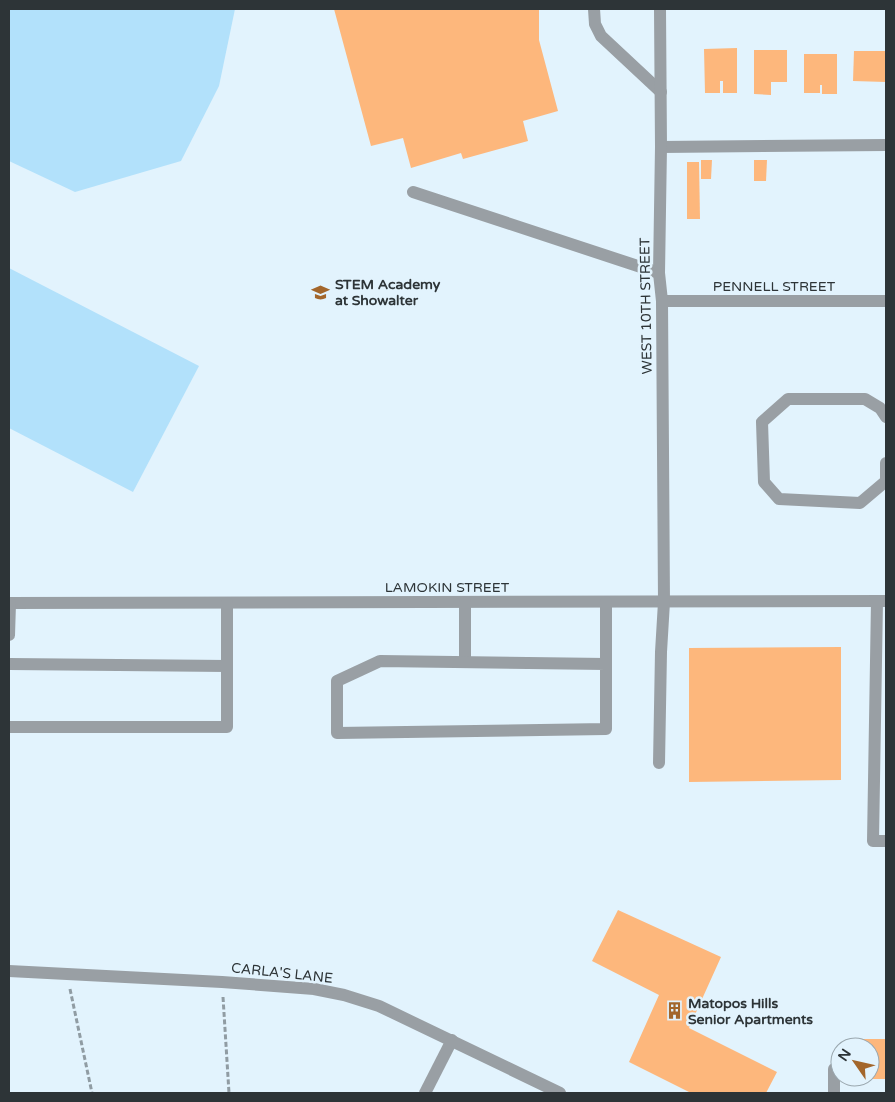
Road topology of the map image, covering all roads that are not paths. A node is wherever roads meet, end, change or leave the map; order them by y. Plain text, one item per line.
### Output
1 (594, 9) edge
2 (660, 9) edge
3 (660, 92) junction
4 (886, 145) edge
5 (661, 146) junction
6 (413, 192) dead end
7 (659, 273) junction
8 (662, 301) junction
9 (886, 301) edge
10 (884, 409) edge
11 (886, 463) edge
12 (882, 601) edge
13 (465, 602) junction
14 (606, 602) junction
15 (664, 602) junction
16 (9, 603) edge
17 (227, 603) junction
18 (9, 635) edge
19 (465, 662) junction
20 (9, 664) edge
21 (606, 664) junction
22 (227, 666) junction
23 (9, 727) edge
24 (659, 763) dead end
25 (886, 841) edge
26 (9, 971) edge
27 (452, 1040) junction
28 (425, 1093) edge
29 (560, 1093) edge

1 - 3 street
2 - 3 street, WEST 10TH STREET
3 - 5 street, WEST 10TH STREET
4 - 5 street
5 - 7 street, WEST 10TH STREET
6 - 7 street
7 - 8 street, WEST 10TH STREET
8 - 9 street, PENNELL STREET
8 - 15 street, WEST 10TH STREET
10 - 11 street
12 - 15 street, LAMOKIN STREET
12 - 25 street
13 - 14 street, LAMOKIN STREET
13 - 17 street, LAMOKIN STREET
13 - 19 street
14 - 15 street, LAMOKIN STREET
14 - 21 street
15 - 24 street, WEST 10TH STREET
16 - 17 street, LAMOKIN STREET
16 - 18 street
17 - 22 street
19 - 21 street
19 - 21 street
20 - 22 street
22 - 23 street
26 - 27 street, CARLA'S LANE
27 - 28 street
27 - 29 street, CARLA'S LANE

